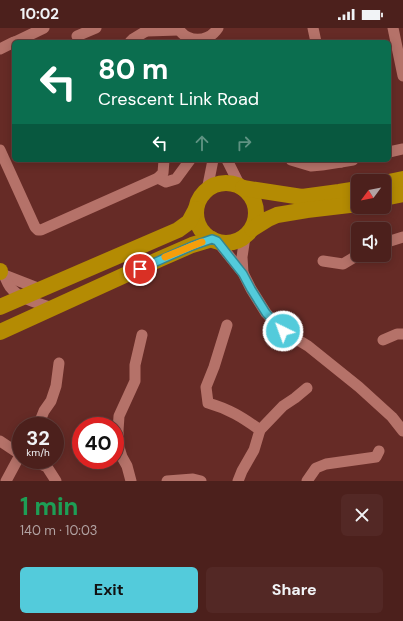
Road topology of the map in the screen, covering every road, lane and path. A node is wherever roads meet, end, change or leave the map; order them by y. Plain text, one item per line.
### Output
1 (44, 28) edge
2 (96, 28) edge
3 (218, 28) edge
4 (313, 28) edge
5 (393, 28) edge
6 (149, 29) edge
7 (178, 29) edge
8 (77, 35) edge
9 (209, 39) edge
10 (18, 40) edge
11 (131, 40) edge
12 (192, 40) edge
13 (316, 40) edge
14 (12, 43) edge
15 (0, 49) edge
16 (403, 76) edge
17 (0, 150) edge
18 (403, 150) edge
19 (391, 152) edge
20 (164, 162) edge
21 (189, 162) edge
22 (213, 162) edge
23 (228, 162) edge
24 (298, 162) edge
25 (336, 162) edge
26 (158, 178) junction
27 (403, 179) edge
28 (391, 182) edge
29 (242, 187) junction
30 (207, 190) junction
31 (351, 190) edge
32 (403, 194) edge
33 (391, 197) edge
34 (351, 205) edge
35 (196, 209) junction
36 (248, 233) junction
37 (403, 237) edge
38 (214, 240) junction
39 (391, 241) edge
40 (351, 259) edge
41 (323, 261) dead end
42 (1, 272) edge
43 (243, 274) junction
44 (40, 289) junction
45 (22, 297) junction
46 (0, 307) edge
47 (53, 308) junction
48 (227, 325) dead end
49 (0, 332) edge
50 (403, 334) edge
51 (142, 335) dead end
52 (383, 340) dead end
53 (59, 363) dead end
54 (307, 388) dead end
55 (42, 417) edge
56 (260, 430) junction
57 (403, 431) edge
58 (0, 440) edge
59 (12, 449) edge
60 (379, 451) dead end
61 (12, 469) edge
62 (48, 469) edge
63 (6, 481) edge
64 (56, 481) edge
65 (131, 481) edge
66 (167, 481) edge
67 (201, 481) edge
68 (238, 481) edge
69 (307, 481) edge

1 - 10 street
2 - 8 street
3 - 9 street
4 - 13 street
5 - 16 street
6 - 7 street
6 - 11 street
7 - 12 street
9 - 12 street
14 - 15 street
17 - 26 street
18 - 19 street
20 - 26 street
21 - 26 street
22 - 30 street
23 - 29 street
24 - 25 street
27 - 28 highway
29 - 30 highway
29 - 31 highway
29 - 36 highway
30 - 35 highway
32 - 33 highway
34 - 36 highway
35 - 38 highway
35 - 44 highway
36 - 38 highway
36 - 43 street
37 - 39 street
38 - 43 street
38 - 47 highway
40 - 41 street
42 - 44 street
42 - 45 street
43 - 57 street
44 - 45 highway
45 - 46 highway
45 - 47 street
47 - 49 highway
48 - 56 street
50 - 52 street
51 - 65 street
53 - 55 street
54 - 56 street
56 - 68 street
58 - 59 street
60 - 69 street
61 - 63 street
62 - 64 street
66 - 67 street

